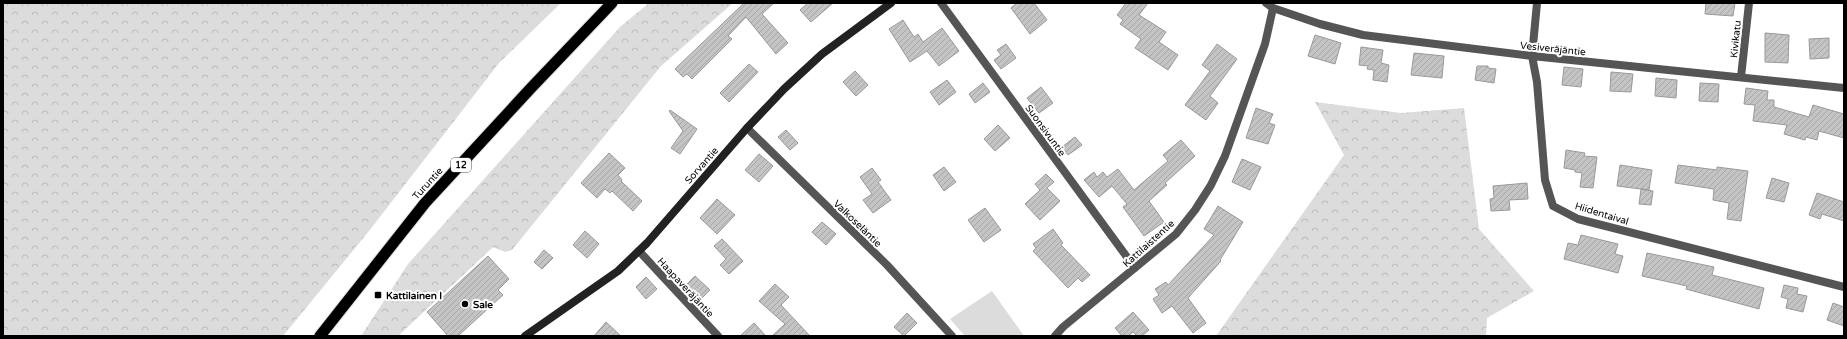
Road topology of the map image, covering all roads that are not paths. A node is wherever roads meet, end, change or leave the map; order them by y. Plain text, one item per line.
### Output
1 (612, 3) edge
2 (891, 3) edge
3 (941, 3) edge
4 (1537, 3) edge
5 (1749, 3) edge
6 (1270, 5) edge
7 (1532, 56) junction
8 (1741, 77) junction
9 (1844, 88) edge
10 (747, 128) junction
11 (639, 251) junction
12 (1135, 268) junction
13 (1844, 287) edge
14 (320, 336) edge
15 (525, 336) edge
16 (718, 336) edge
17 (952, 336) edge
18 (1055, 336) edge

1 - 14 highway, Turuntie / 12
2 - 10 main road, Sorvantie
3 - 12 street, Suonsivuntie
4 - 7 street, Hiidentaival
5 - 8 street, Kivikatu
6 - 7 street, Vesiveräjäntie
6 - 12 street, Kattilaistentie
7 - 8 street, Vesiveräjäntie
7 - 13 street, Hiidentaival
8 - 9 street, Vesiveräjäntie
10 - 11 main road, Sorvantie
10 - 17 street, Valkoseläntie
11 - 15 main road, Sorvantie
11 - 16 street, Haapaveräjäntie
12 - 18 street, Kattilaistentie

